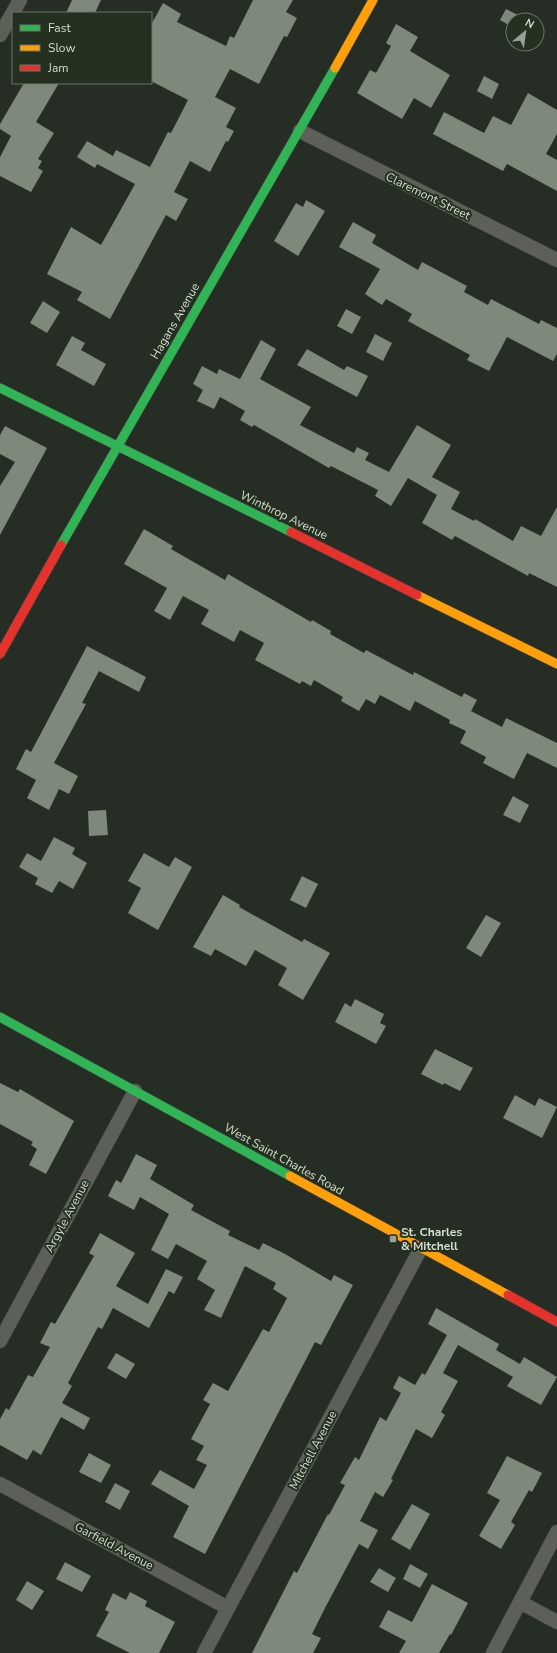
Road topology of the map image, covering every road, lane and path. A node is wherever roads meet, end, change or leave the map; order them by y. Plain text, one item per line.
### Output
1 (20, 0) edge
2 (372, 0) edge
3 (13, 12) edge
4 (12, 14) edge
5 (0, 35) edge
6 (300, 131) junction
7 (557, 260) edge
8 (0, 388) edge
9 (117, 445) junction
10 (0, 654) edge
11 (557, 664) edge
12 (0, 1017) edge
13 (134, 1091) junction
14 (421, 1248) junction
15 (557, 1322) edge
16 (0, 1341) edge
17 (0, 1484) edge
18 (557, 1532) edge
19 (520, 1602) junction
20 (228, 1608) junction
21 (557, 1622) edge
22 (204, 1653) edge
23 (493, 1653) edge

1 - 3 street
2 - 6 street, Hagans Avenue
4 - 5 street
6 - 7 street, Claremont Street
6 - 9 street, Hagans Avenue
8 - 9 street, Winthrop Avenue
9 - 10 street, Hagans Avenue
9 - 11 street, Winthrop Avenue
12 - 13 street, West Saint Charles Road
13 - 14 street, West Saint Charles Road
13 - 16 street, Argyle Avenue
14 - 15 street, West Saint Charles Road
14 - 20 street, Mitchell Avenue
17 - 20 street, Garfield Avenue
18 - 19 street
19 - 21 street
19 - 23 street
20 - 22 street, Mitchell Avenue

